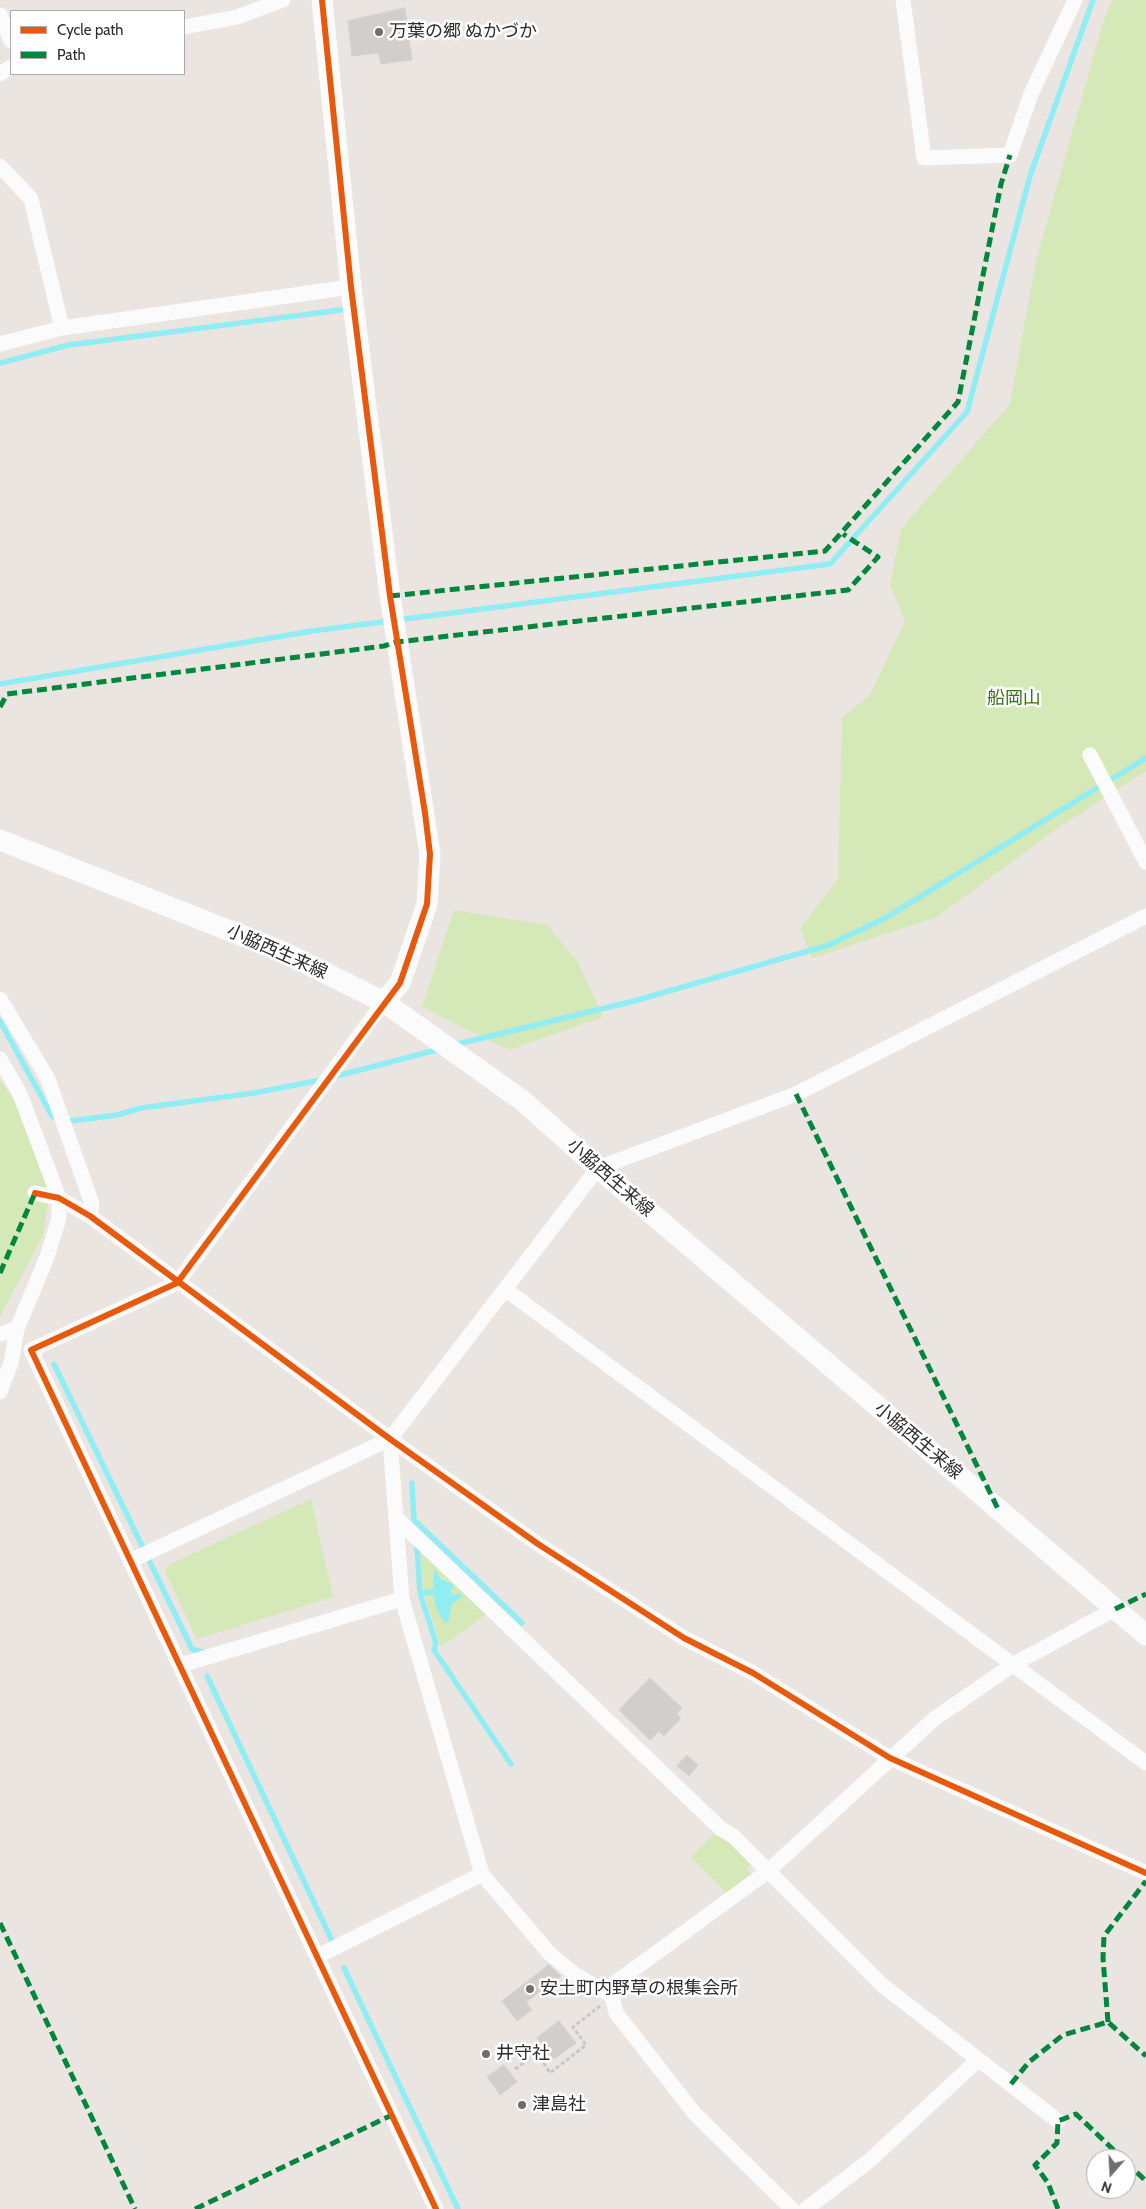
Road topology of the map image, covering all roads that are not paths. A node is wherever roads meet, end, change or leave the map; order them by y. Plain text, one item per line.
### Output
1 (283, 0) edge
2 (322, 0) edge
3 (903, 0) edge
4 (1075, 0) edge
5 (0, 15) edge
6 (185, 27) edge
7 (10, 39) edge
8 (0, 166) edge
9 (351, 287) junction
10 (62, 328) junction
11 (0, 344) edge
12 (1090, 755) dead end
13 (0, 840) edge
14 (1146, 862) edge
15 (1146, 916) edge
16 (0, 999) edge
17 (384, 1002) junction
18 (0, 1059) edge
19 (598, 1168) junction
20 (35, 1193) dead end
21 (60, 1198) junction
22 (90, 1216) junction
23 (177, 1283) junction
24 (505, 1289) junction
25 (17, 1329) junction
26 (0, 1334) edge
27 (31, 1350) junction
28 (0, 1392) edge
29 (390, 1440) junction
30 (396, 1518) junction
31 (130, 1561) junction
32 (402, 1599) junction
33 (1115, 1609) junction
34 (1146, 1635) edge
35 (1014, 1664) junction
36 (181, 1665) junction
37 (890, 1758) junction
38 (1146, 1763) edge
39 (767, 1872) junction
40 (482, 1874) junction
41 (1146, 1874) edge
42 (318, 1956) junction
43 (608, 1994) junction
44 (978, 2060) junction
45 (1058, 2120) dead end
46 (436, 2209) edge
47 (792, 2209) edge
48 (806, 2209) edge

1 - 6 street
2 - 9 main road
3 - 4 street
5 - 7 street
8 - 10 street
9 - 10 street
9 - 17 main road
10 - 11 street
12 - 14 street
13 - 17 main road, 小脇西生来線
15 - 19 street
16 - 22 street
17 - 19 main road, 小脇西生来線
17 - 23 street
18 - 21 street
19 - 24 street
19 - 33 main road, 小脇西生来線
20 - 21 street
21 - 22 street
21 - 25 street
22 - 23 street
23 - 27 street
23 - 29 street
24 - 29 street
24 - 35 street
25 - 26 street
25 - 27 street
25 - 28 street
27 - 31 street
29 - 30 street
29 - 31 street
29 - 37 street
30 - 32 street
30 - 39 street
31 - 36 street
32 - 36 street
32 - 40 street
33 - 34 main road, 小脇西生来線
33 - 35 street
35 - 37 street
35 - 38 street
36 - 42 street
37 - 39 street
37 - 41 street
39 - 43 street
39 - 44 street
40 - 42 street
40 - 43 street
42 - 46 street
43 - 47 street
44 - 45 street
44 - 48 street

